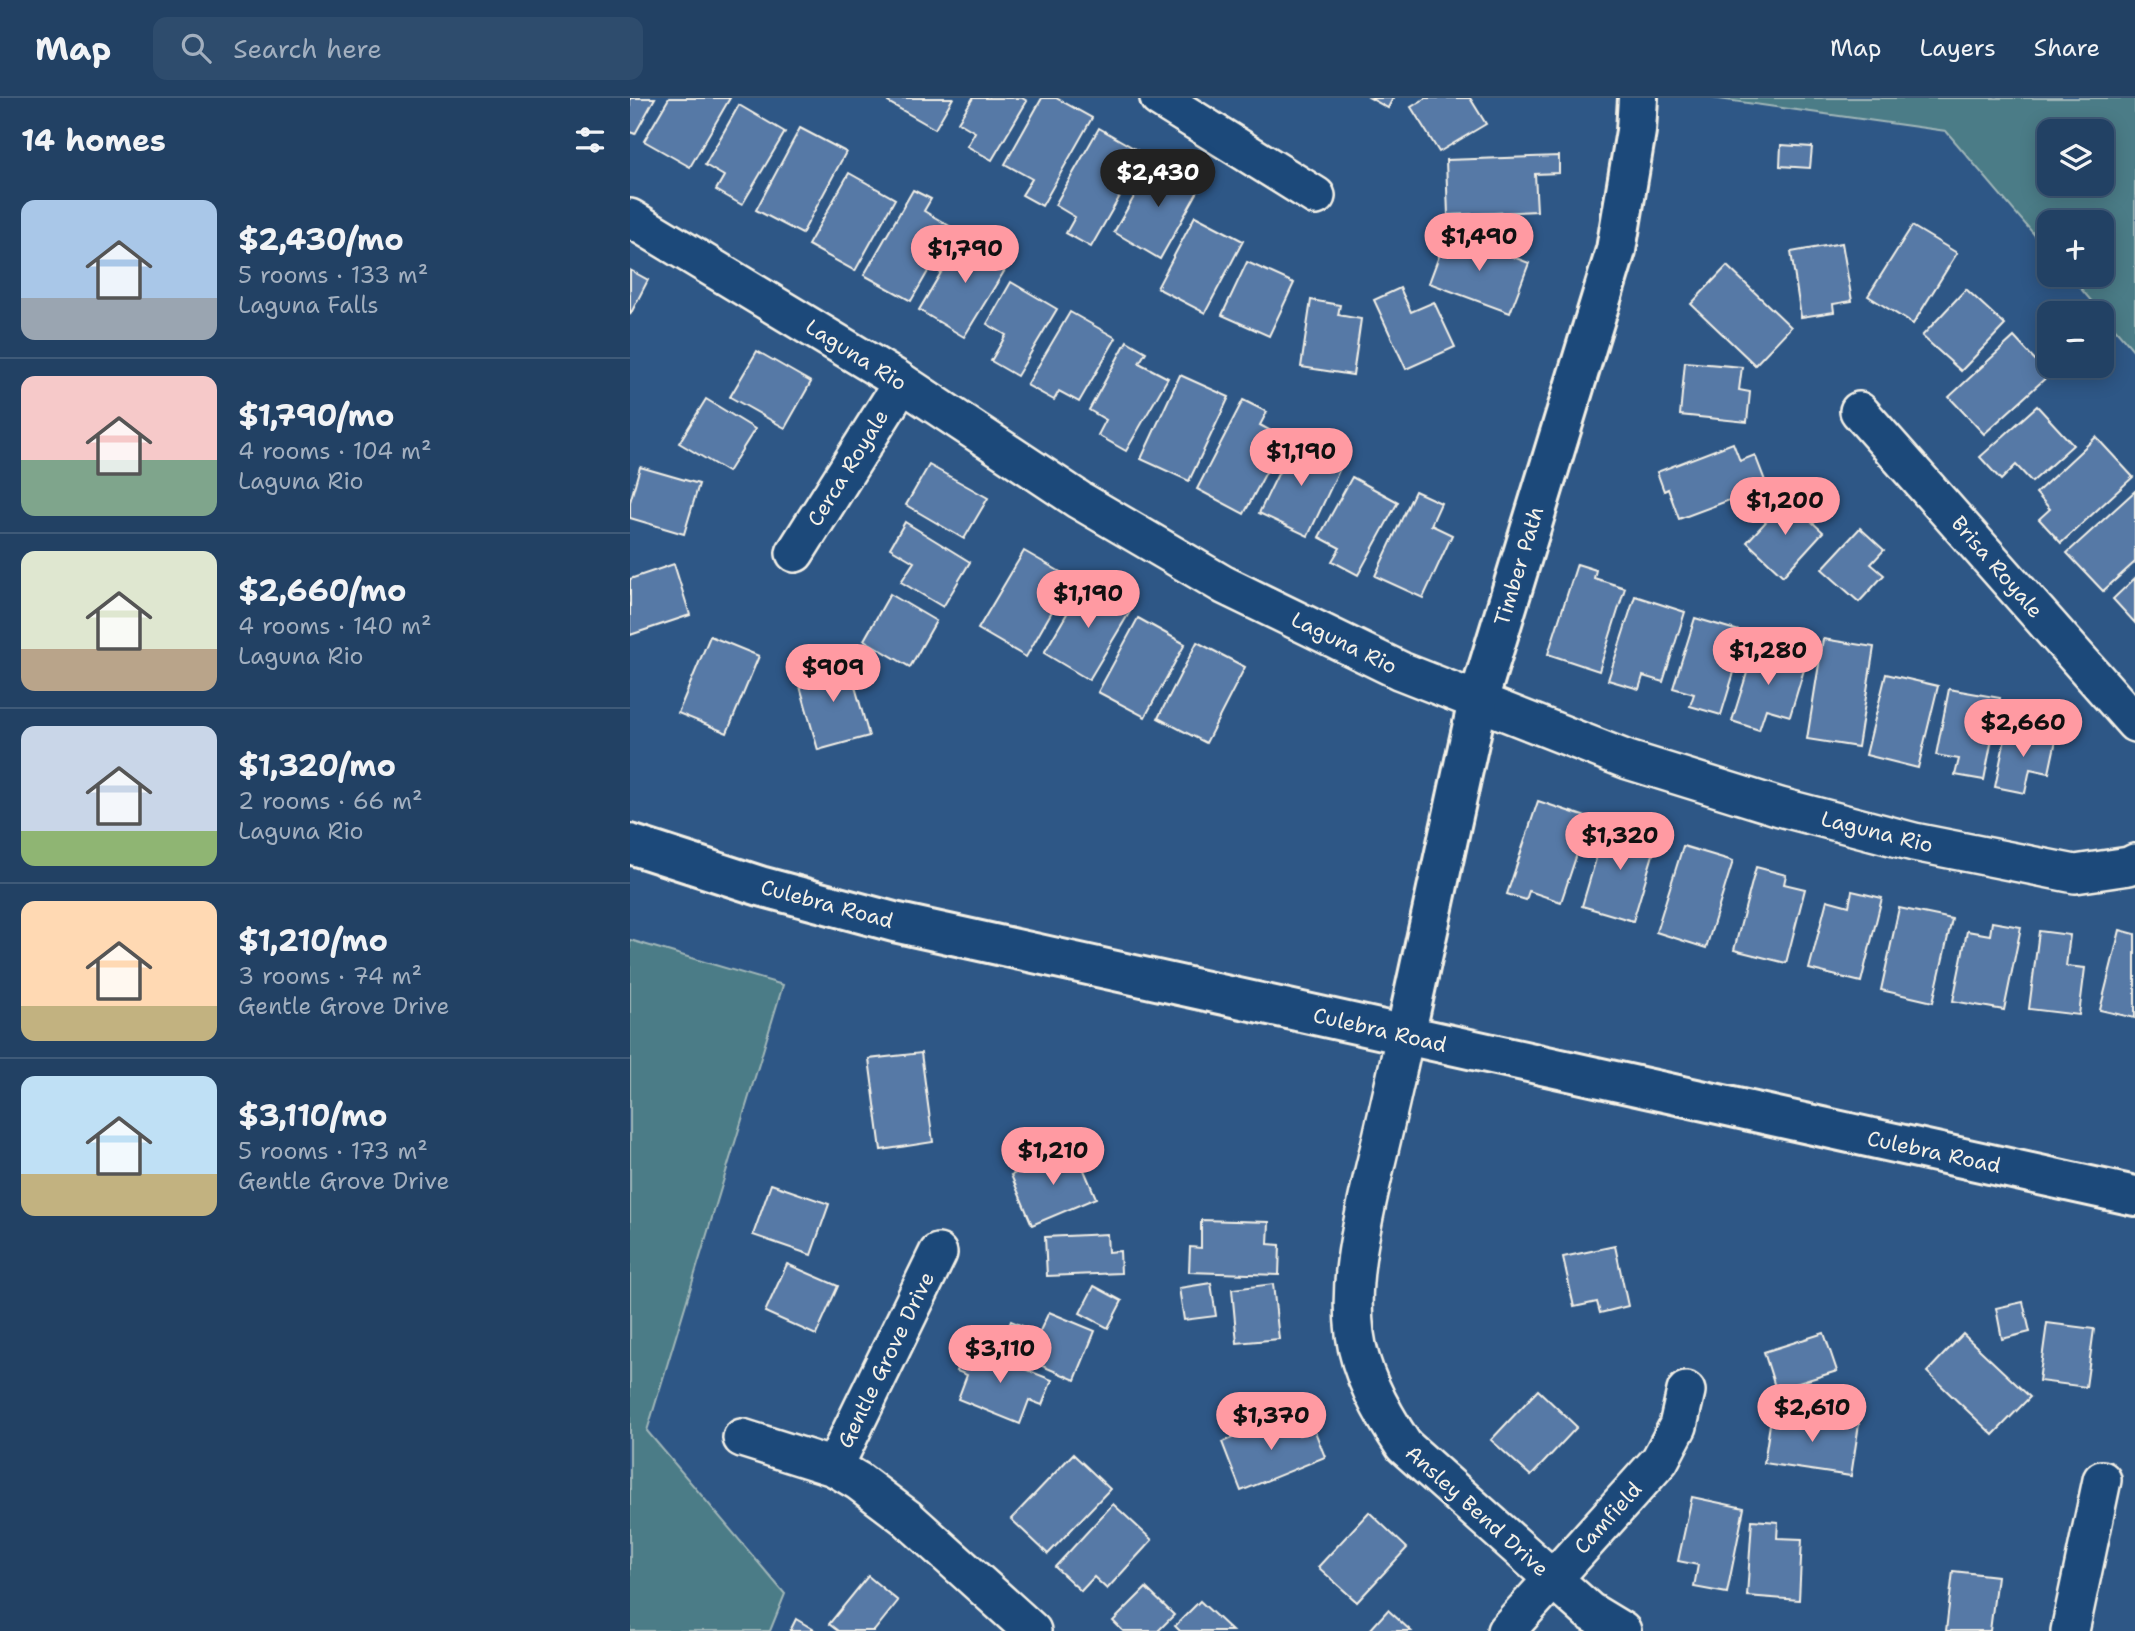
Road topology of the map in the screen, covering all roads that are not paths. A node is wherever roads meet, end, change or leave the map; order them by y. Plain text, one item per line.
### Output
1 (1159, 98) edge
2 (1638, 98) edge
3 (1316, 196) dead end
4 (630, 218) edge
5 (902, 383) junction
6 (1859, 411) dead end
7 (794, 553) dead end
8 (1478, 701) junction
9 (2135, 723) edge
10 (630, 844) edge
11 (2135, 863) edge
12 (1405, 1036) junction
13 (2135, 1196) edge
14 (938, 1253) dead end
15 (1686, 1391) dead end
16 (742, 1438) dead end
17 (834, 1466) junction
18 (2102, 1480) dead end
19 (1553, 1579) junction
20 (1032, 1631) edge
21 (1506, 1631) edge
22 (1622, 1631) edge
23 (2070, 1631) edge

1 - 3 street
2 - 8 main road, Timber Path
4 - 5 street, Laguna Rio
5 - 7 street, Cerca Royale
5 - 8 street, Laguna Rio
6 - 9 street, Brisa Royale
8 - 11 street, Laguna Rio
8 - 12 main road, Timber Path
10 - 12 main road, Culebra Road
12 - 13 main road, Culebra Road
12 - 19 street, Ansley Bend Drive
14 - 17 street, Gentle Grove Drive
15 - 19 street, Camfield
16 - 17 street
17 - 20 street
18 - 23 street
19 - 21 street, Camfield
19 - 22 street, Ansley Bend Drive

